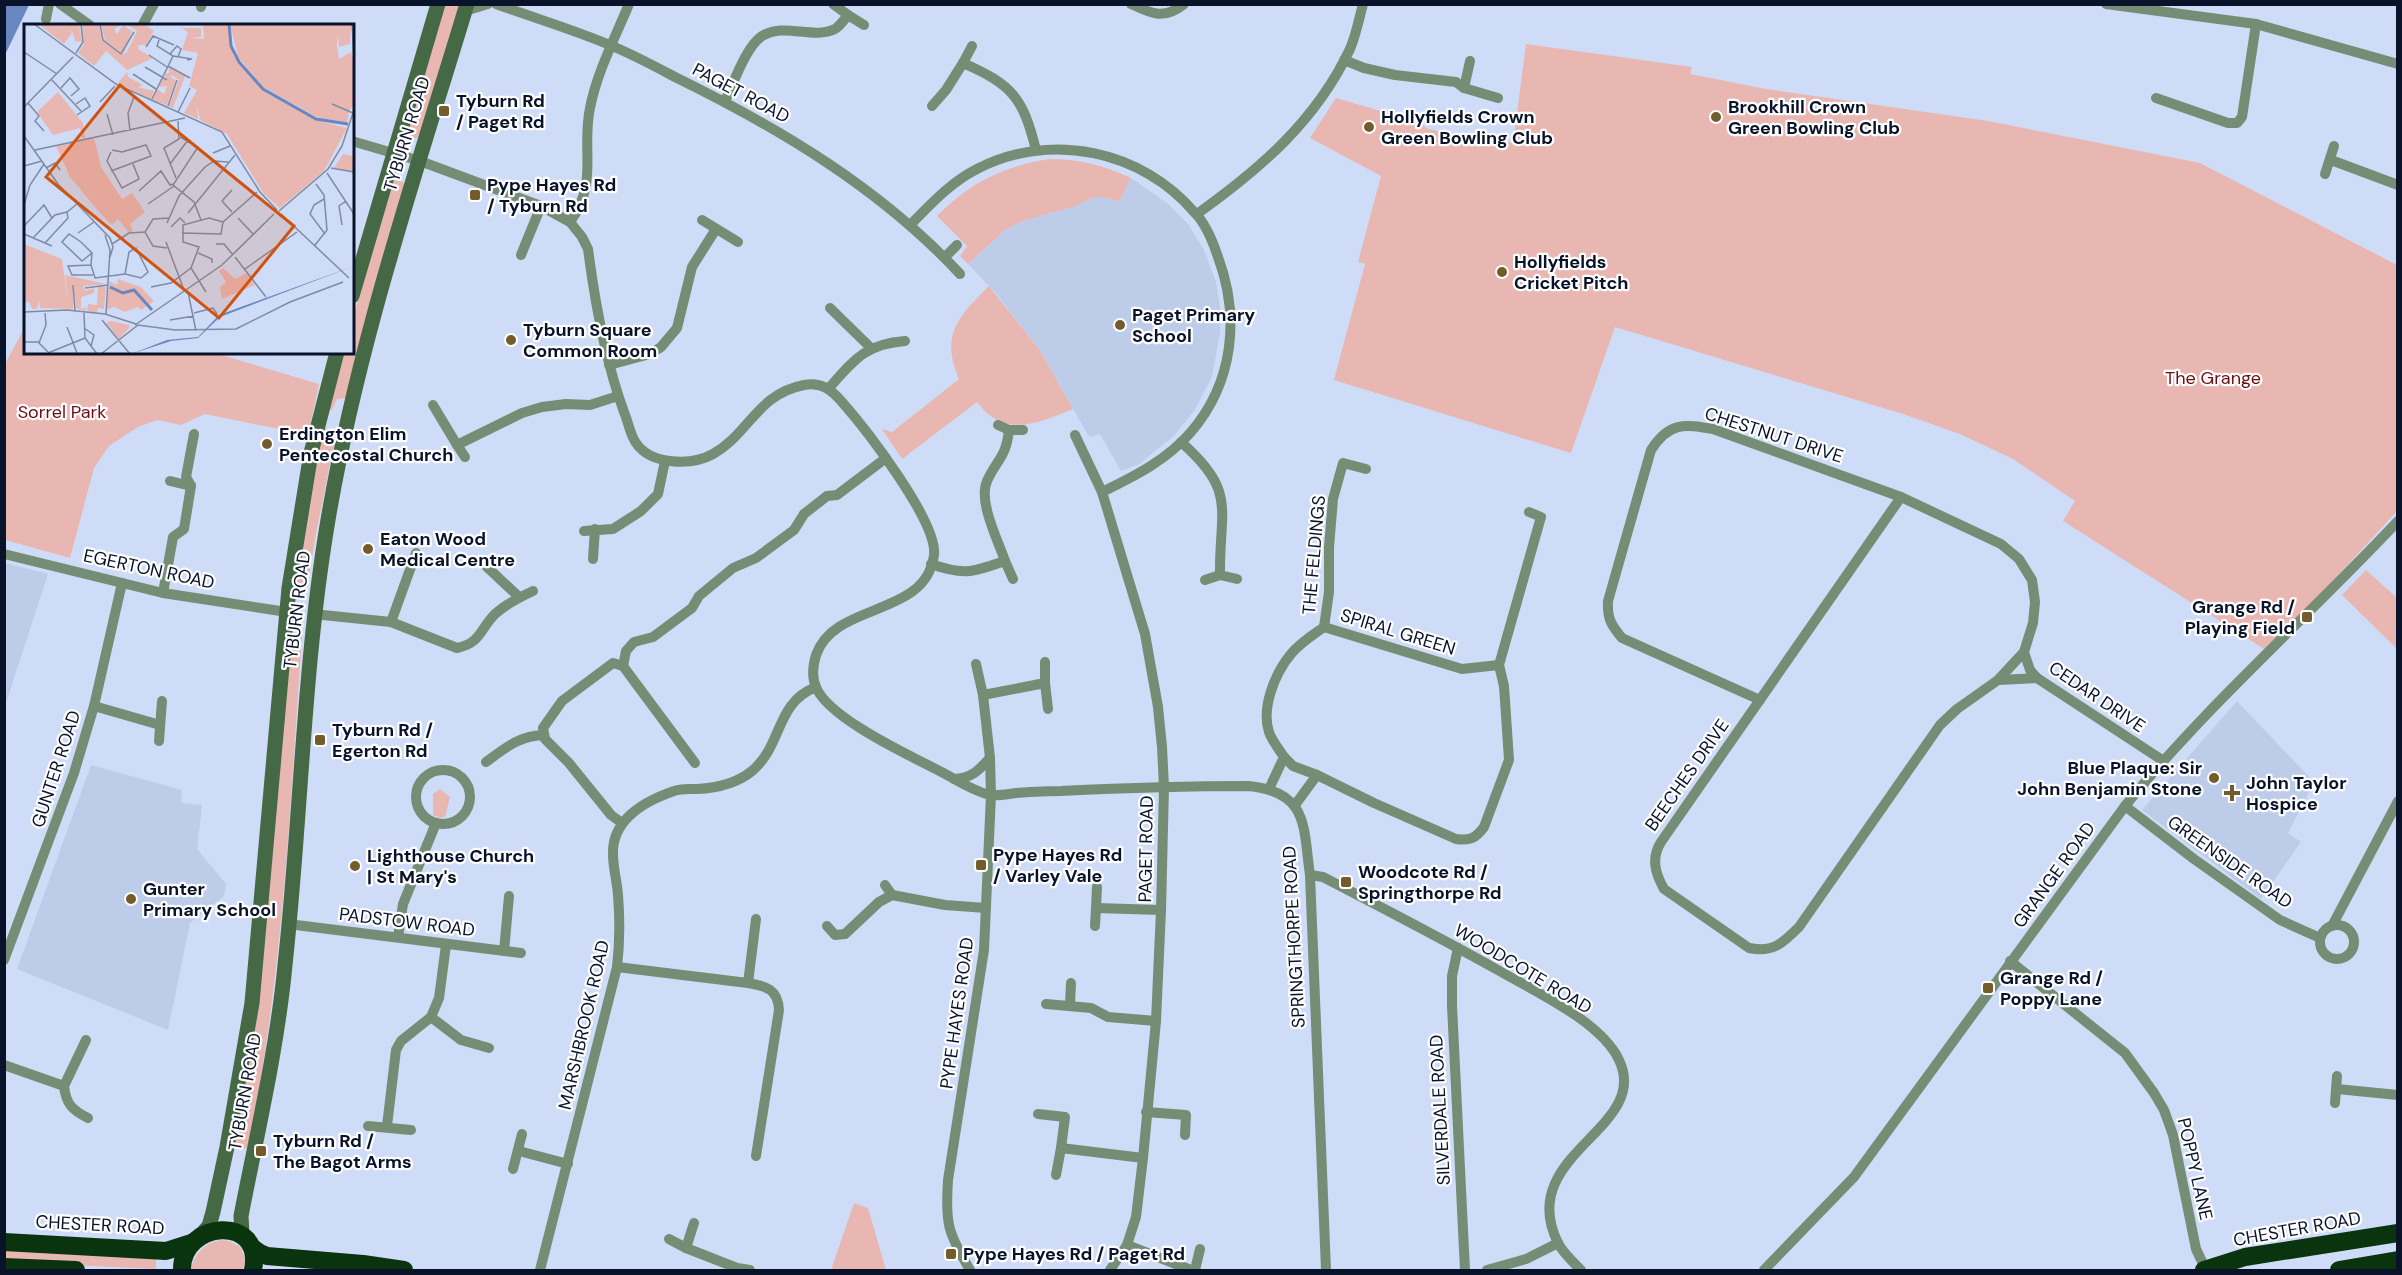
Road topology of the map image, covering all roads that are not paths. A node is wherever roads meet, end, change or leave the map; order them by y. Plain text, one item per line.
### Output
1 (49, 4) edge
2 (60, 4) edge
3 (154, 4) edge
4 (488, 4) edge
5 (496, 4) edge
6 (629, 4) edge
7 (833, 4) edge
8 (1131, 4) edge
9 (1184, 4) edge
10 (1363, 4) edge
11 (2106, 4) edge
12 (438, 5) edge
13 (466, 8) edge
14 (2208, 10) edge
15 (848, 15) junction
16 (46, 19) dead end
17 (88, 24) edge
18 (143, 24) edge
19 (2256, 24) junction
20 (864, 25) dead end
21 (612, 45) junction
22 (972, 46) dead end
23 (1344, 60) junction
24 (1470, 62) dead end
25 (963, 63) junction
26 (2397, 64) edge
27 (1464, 88) junction
28 (1498, 98) dead end
29 (2156, 98) dead end
30 (725, 101) junction
31 (932, 106) dead end
32 (354, 142) edge
33 (2334, 146) dead end
34 (1036, 150) junction
35 (395, 152) junction
36 (2331, 160) junction
37 (420, 161) junction
38 (2325, 174) dead end
39 (2397, 185) edge
40 (541, 206) junction
41 (1197, 214) junction
42 (702, 220) dead end
43 (570, 222) junction
44 (911, 224) junction
45 (716, 229) junction
46 (738, 242) dead end
47 (957, 245) dead end
48 (521, 255) dead end
49 (945, 257) junction
50 (960, 274) dead end
51 (354, 290) edge
52 (830, 308) dead end
53 (905, 342) dead end
54 (871, 348) junction
55 (336, 354) edge
56 (609, 365) junction
57 (824, 386) junction
58 (618, 396) junction
59 (433, 405) dead end
60 (998, 425) dead end
61 (1009, 430) junction
62 (1023, 430) dead end
63 (194, 434) dead end
64 (1075, 435) dead end
65 (1181, 442) junction
66 (457, 445) junction
67 (465, 457) dead end
68 (886, 458) junction
69 (665, 461) junction
70 (1366, 469) dead end
71 (170, 482) dead end
72 (191, 486) junction
73 (1102, 492) junction
74 (1901, 496) junction
75 (1529, 512) dead end
76 (2397, 521) edge
77 (416, 553) dead end
78 (4, 554) edge
79 (593, 559) dead end
80 (1005, 561) junction
81 (931, 564) junction
82 (487, 567) dead end
83 (1220, 575) junction
84 (1013, 579) dead end
85 (1237, 579) dead end
86 (1205, 580) dead end
87 (122, 583) junction
88 (532, 591) dead end
89 (163, 593) junction
90 (519, 597) junction
91 (287, 612) junction
92 (314, 614) junction
93 (391, 622) junction
94 (1324, 627) junction
95 (2024, 652) junction
96 (1045, 662) dead end
97 (976, 664) dead end
98 (1499, 665) junction
99 (622, 666) junction
100 (2037, 678) junction
101 (1998, 680) junction
102 (1045, 683) junction
103 (816, 687) junction
104 (983, 695) junction
105 (1760, 700) junction
106 (162, 701) dead end
107 (94, 706) junction
108 (1048, 709) dead end
109 (662, 720) junction
110 (160, 725) junction
111 (653, 727) dead end
112 (543, 735) junction
113 (159, 741) dead end
114 (1284, 757) junction
115 (990, 758) junction
116 (2162, 760) junction
117 (486, 762) dead end
118 (695, 763) dead end
119 (1317, 775) junction
120 (954, 779) junction
121 (1164, 787) junction
122 (1269, 789) junction
123 (991, 795) junction
124 (2397, 801) edge
125 (1295, 805) junction
126 (2125, 806) junction
127 (436, 823) junction
128 (622, 823) junction
129 (1310, 875) junction
130 (885, 885) dead end
131 (1097, 887) dead end
132 (892, 895) junction
133 (509, 896) dead end
134 (986, 908) junction
135 (1096, 908) junction
136 (1161, 910) junction
137 (756, 919) dead end
138 (288, 924) junction
139 (827, 926) dead end
140 (1095, 926) dead end
141 (2332, 926) junction
142 (398, 937) junction
143 (2320, 938) junction
144 (446, 945) junction
145 (1458, 948) junction
146 (504, 951) junction
147 (521, 953) dead end
148 (4, 960) edge
149 (2010, 961) junction
150 (617, 967) junction
151 (748, 983) junction
152 (1071, 983) dead end
153 (1046, 1004) dead end
154 (1070, 1005) junction
155 (431, 1017) junction
156 (1156, 1021) junction
157 (86, 1040) dead end
158 (489, 1048) dead end
159 (4, 1065) edge
160 (2337, 1076) dead end
161 (64, 1086) junction
162 (2337, 1089) junction
163 (2397, 1095) edge
164 (2335, 1103) dead end
165 (1146, 1112) junction
166 (1038, 1114) dead end
167 (88, 1118) dead end
168 (368, 1126) dead end
169 (387, 1126) junction
170 (411, 1130) dead end
171 (522, 1134) dead end
172 (1185, 1134) dead end
173 (1061, 1148) junction
174 (519, 1151) junction
175 (756, 1156) dead end
176 (1143, 1158) junction
177 (568, 1164) junction
178 (513, 1169) dead end
179 (1056, 1175) dead end
180 (694, 1223) dead end
181 (2397, 1233) edge
182 (669, 1239) dead end
183 (195, 1240) junction
184 (247, 1241) junction
185 (4, 1242) edge
186 (1558, 1243) junction
187 (1127, 1245) junction
188 (686, 1248) junction
189 (1200, 1249) dead end
190 (2397, 1260) edge
191 (2264, 1262) edge
192 (4, 1267) edge
193 (76, 1270) edge
194 (182, 1270) edge
195 (253, 1270) edge
196 (404, 1270) edge
197 (540, 1270) edge
198 (750, 1270) edge
199 (970, 1270) edge
200 (1110, 1270) edge
201 (1193, 1270) edge
202 (1326, 1270) edge
203 (1466, 1270) edge
204 (1487, 1270) edge
205 (1581, 1270) edge
206 (1764, 1270) edge
207 (2205, 1270) edge
208 (2338, 1270) edge

1 - 16 street
2 - 17 street
3 - 18 street
4 - 13 street
5 - 21 street, PAGET ROAD
6 - 21 street
7 - 15 street
8 - 9 street
10 - 23 street
11 - 14 street
12 - 35 main road, TYBURN ROAD
13 - 37 main road, TYBURN ROAD
14 - 19 street
15 - 20 street
15 - 30 street
19 - 26 street
19 - 29 street
21 - 30 street, PAGET ROAD
21 - 43 street
22 - 25 street
23 - 27 street
23 - 41 street
24 - 27 street
25 - 31 street
25 - 34 street
27 - 28 street
30 - 44 street, PAGET ROAD
32 - 35 street
33 - 36 street
34 - 41 street
34 - 44 street
35 - 37 street
35 - 51 main road, TYBURN ROAD
36 - 38 street
36 - 39 street
37 - 40 street
37 - 92 main road, TYBURN ROAD
40 - 43 street
40 - 48 street
41 - 65 street
42 - 45 street
43 - 56 street
44 - 49 street, PAGET ROAD
45 - 46 street
45 - 56 street
47 - 49 street
49 - 50 street, PAGET ROAD
52 - 54 street
53 - 54 street
54 - 57 street
55 - 91 main road, TYBURN ROAD
56 - 58 street
57 - 68 street
57 - 69 street
58 - 66 street
58 - 69 street
59 - 66 street
60 - 61 street
61 - 62 street
61 - 80 street
63 - 72 street
64 - 73 street, PAGET ROAD
65 - 73 street
65 - 83 street
66 - 67 street
68 - 81 street
68 - 99 street
69 - 79 street
70 - 94 street, THE FELDINGS
71 - 72 street
72 - 89 street
73 - 121 street, PAGET ROAD
74 - 95 street, CHESTNUT DRIVE
74 - 105 street, BEECHES DRIVE
74 - 105 street, CHESTNUT DRIVE
75 - 98 street
76 - 116 street, GRANGE ROAD
77 - 93 street
78 - 87 street, EGERTON ROAD
80 - 81 street
80 - 84 street
81 - 103 street
82 - 90 street
83 - 85 street
83 - 86 street
87 - 89 street, EGERTON ROAD
87 - 107 street, GUNTER ROAD
88 - 90 street
89 - 91 street, EGERTON ROAD
90 - 93 street
91 - 92 main road
91 - 183 main road, TYBURN ROAD
92 - 93 street
92 - 138 main road, TYBURN ROAD
94 - 98 street, SPIRAL GREEN
94 - 114 street, THE FELDINGS
95 - 100 street, CEDAR DRIVE
95 - 101 street, BEECHES DRIVE
96 - 102 street
97 - 104 street, PYPE HAYES ROAD
98 - 119 street
99 - 109 street
99 - 112 street
100 - 101 street
100 - 116 street, CEDAR DRIVE
101 - 105 street, BEECHES DRIVE
102 - 104 street
102 - 108 street
103 - 120 street
103 - 128 street
104 - 115 street, PYPE HAYES ROAD
106 - 110 street
107 - 110 street
107 - 148 street, GUNTER ROAD
109 - 111 street
109 - 118 street
110 - 113 street
112 - 117 street
112 - 128 street
114 - 119 street
114 - 122 street
115 - 120 street
115 - 123 street, PYPE HAYES ROAD
116 - 126 street, GRANGE ROAD
119 - 125 street
120 - 123 street
121 - 122 street
121 - 123 street
121 - 136 street, PAGET ROAD
122 - 125 street
123 - 134 street, PYPE HAYES ROAD
124 - 141 street
125 - 129 street, SPRINGTHORPE ROAD
126 - 143 street, GREENSIDE ROAD
126 - 149 street, GRANGE ROAD
127 - 127 street
127 - 142 street
128 - 150 street, MARSHBROOK ROAD
129 - 145 street, WOODCOTE ROAD
129 - 202 street, SPRINGTHORPE ROAD
130 - 132 street
131 - 135 street
132 - 134 street
132 - 139 street
133 - 146 street
134 - 199 street, PYPE HAYES ROAD
135 - 136 street
135 - 140 street
136 - 156 street, PAGET ROAD
137 - 151 street
138 - 142 street, PADSTOW ROAD
138 - 184 main road, TYBURN ROAD
141 - 143 street
141 - 143 street, GREENSIDE ROAD
142 - 144 street, PADSTOW ROAD
144 - 146 street, PADSTOW ROAD
144 - 155 street
145 - 186 street, WOODCOTE ROAD
145 - 203 street, SILVERDALE ROAD
146 - 147 street, PADSTOW ROAD
149 - 206 street, GRANGE ROAD
149 - 207 street, POPPY LANE
150 - 151 street
150 - 177 street, MARSHBROOK ROAD
151 - 175 street
152 - 154 street
153 - 154 street
154 - 156 street
155 - 158 street
155 - 169 street
156 - 165 street, PAGET ROAD
157 - 161 street
159 - 161 street
160 - 162 street
161 - 167 street
162 - 163 street
162 - 164 street
165 - 172 street
165 - 176 street, PAGET ROAD
166 - 173 street
168 - 169 street
169 - 170 street
171 - 174 street
173 - 176 street
173 - 179 street
174 - 177 street
174 - 178 street
176 - 187 street, PAGET ROAD
177 - 197 street, MARSHBROOK ROAD
180 - 188 street
181 - 191 highway, CHESTER ROAD
182 - 188 street
183 - 184 highway, CHESTER ROAD
183 - 185 highway, CHESTER ROAD
183 - 194 highway
184 - 195 highway
184 - 196 highway
186 - 204 street
186 - 205 street, WOODCOTE ROAD
187 - 200 street, PAGET ROAD
187 - 201 street
188 - 198 street
189 - 201 street
190 - 208 highway
191 - 207 highway, CHESTER ROAD
192 - 193 highway

